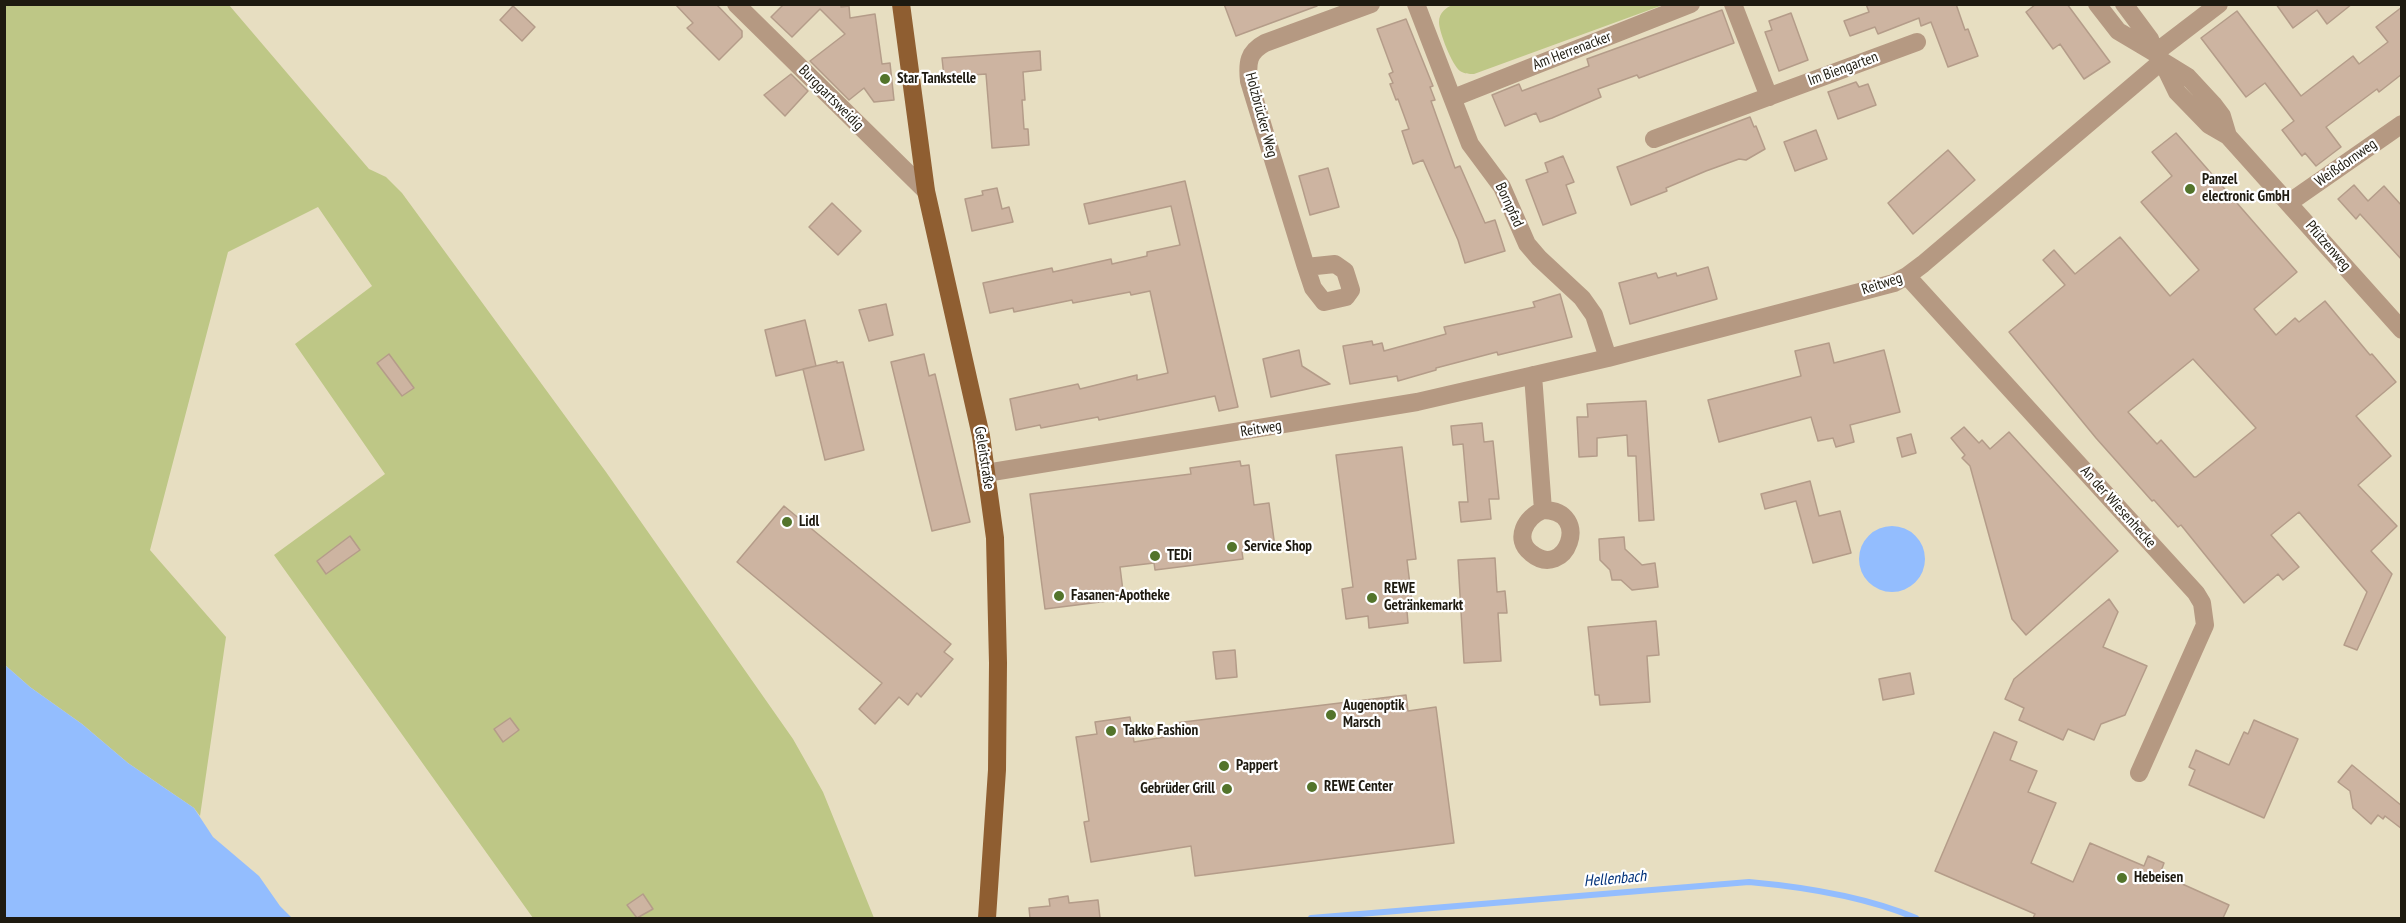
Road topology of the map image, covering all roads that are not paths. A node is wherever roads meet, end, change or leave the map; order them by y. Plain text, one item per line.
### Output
1 (736, 4) edge
2 (901, 4) edge
3 (1371, 4) edge
4 (1691, 4) edge
5 (1733, 4) edge
6 (2097, 4) edge
7 (2124, 4) edge
8 (2219, 4) edge
9 (1420, 6) edge
10 (1917, 42) dead end
11 (2158, 57) junction
12 (1769, 97) junction
13 (1453, 98) junction
14 (2402, 124) edge
15 (1654, 139) dead end
16 (926, 191) junction
17 (2289, 202) junction
18 (1306, 267) dead end
19 (1907, 276) junction
20 (2402, 330) edge
21 (1608, 358) junction
22 (1533, 375) junction
23 (986, 472) junction
24 (1543, 510) dead end
25 (2139, 773) dead end
26 (987, 918) edge

1 - 16 street, Burggartsweidig
2 - 16 main road, Geleitstraße
3 - 18 street, Holzbrücker Weg
4 - 13 street, Am Herrenacker
5 - 12 street
6 - 11 street
7 - 11 street, Pfützenweg
8 - 11 street, Reitweg
9 - 13 street, Bornpfad
10 - 12 street, Im Biengarten
11 - 17 street, Pfützenweg
11 - 19 street, Reitweg
12 - 15 street, Im Biengarten
13 - 21 street, Bornpfad
14 - 17 street, Weißdornweg
16 - 23 main road, Geleitstraße
17 - 20 street, Pfützenweg
19 - 21 street, Reitweg
19 - 25 street, An der Wiesenhecke
21 - 22 street, Reitweg
22 - 23 street, Reitweg
22 - 24 street
23 - 26 main road, Geleitstraße

